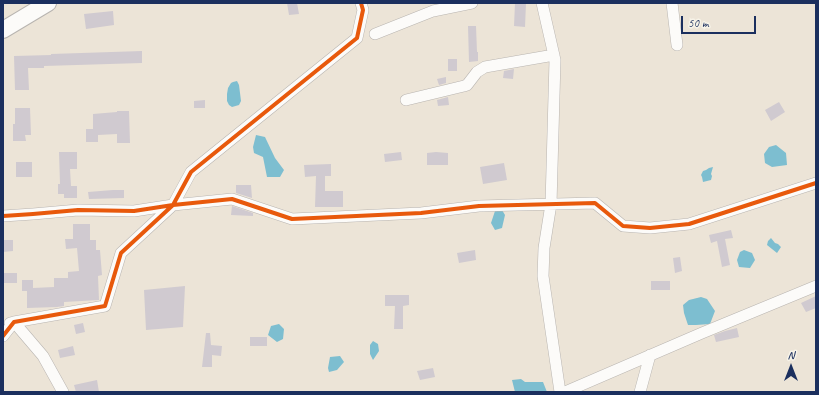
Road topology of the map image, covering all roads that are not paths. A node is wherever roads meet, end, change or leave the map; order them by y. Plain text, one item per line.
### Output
1 (48, 3) edge
2 (361, 3) edge
3 (472, 3) edge
4 (542, 3) edge
5 (672, 3) edge
6 (3, 30) edge
7 (375, 34) dead end
8 (677, 45) dead end
9 (554, 55) junction
10 (406, 100) dead end
11 (816, 183) edge
12 (551, 204) junction
13 (173, 205) junction
14 (3, 216) edge
15 (816, 279) edge
16 (811, 288) edge
17 (9, 323) edge
18 (3, 336) edge
19 (650, 355) junction
20 (63, 392) edge
21 (560, 392) edge
22 (565, 392) edge
23 (640, 392) edge

1 - 6 street
2 - 13 street
3 - 7 street
4 - 9 street
5 - 8 street
9 - 10 street
9 - 12 street
11 - 12 street
12 - 13 street
12 - 21 street
13 - 14 street
13 - 17 street
15 - 16 street
16 - 19 street
17 - 18 street
17 - 20 street
19 - 22 street
19 - 23 street

